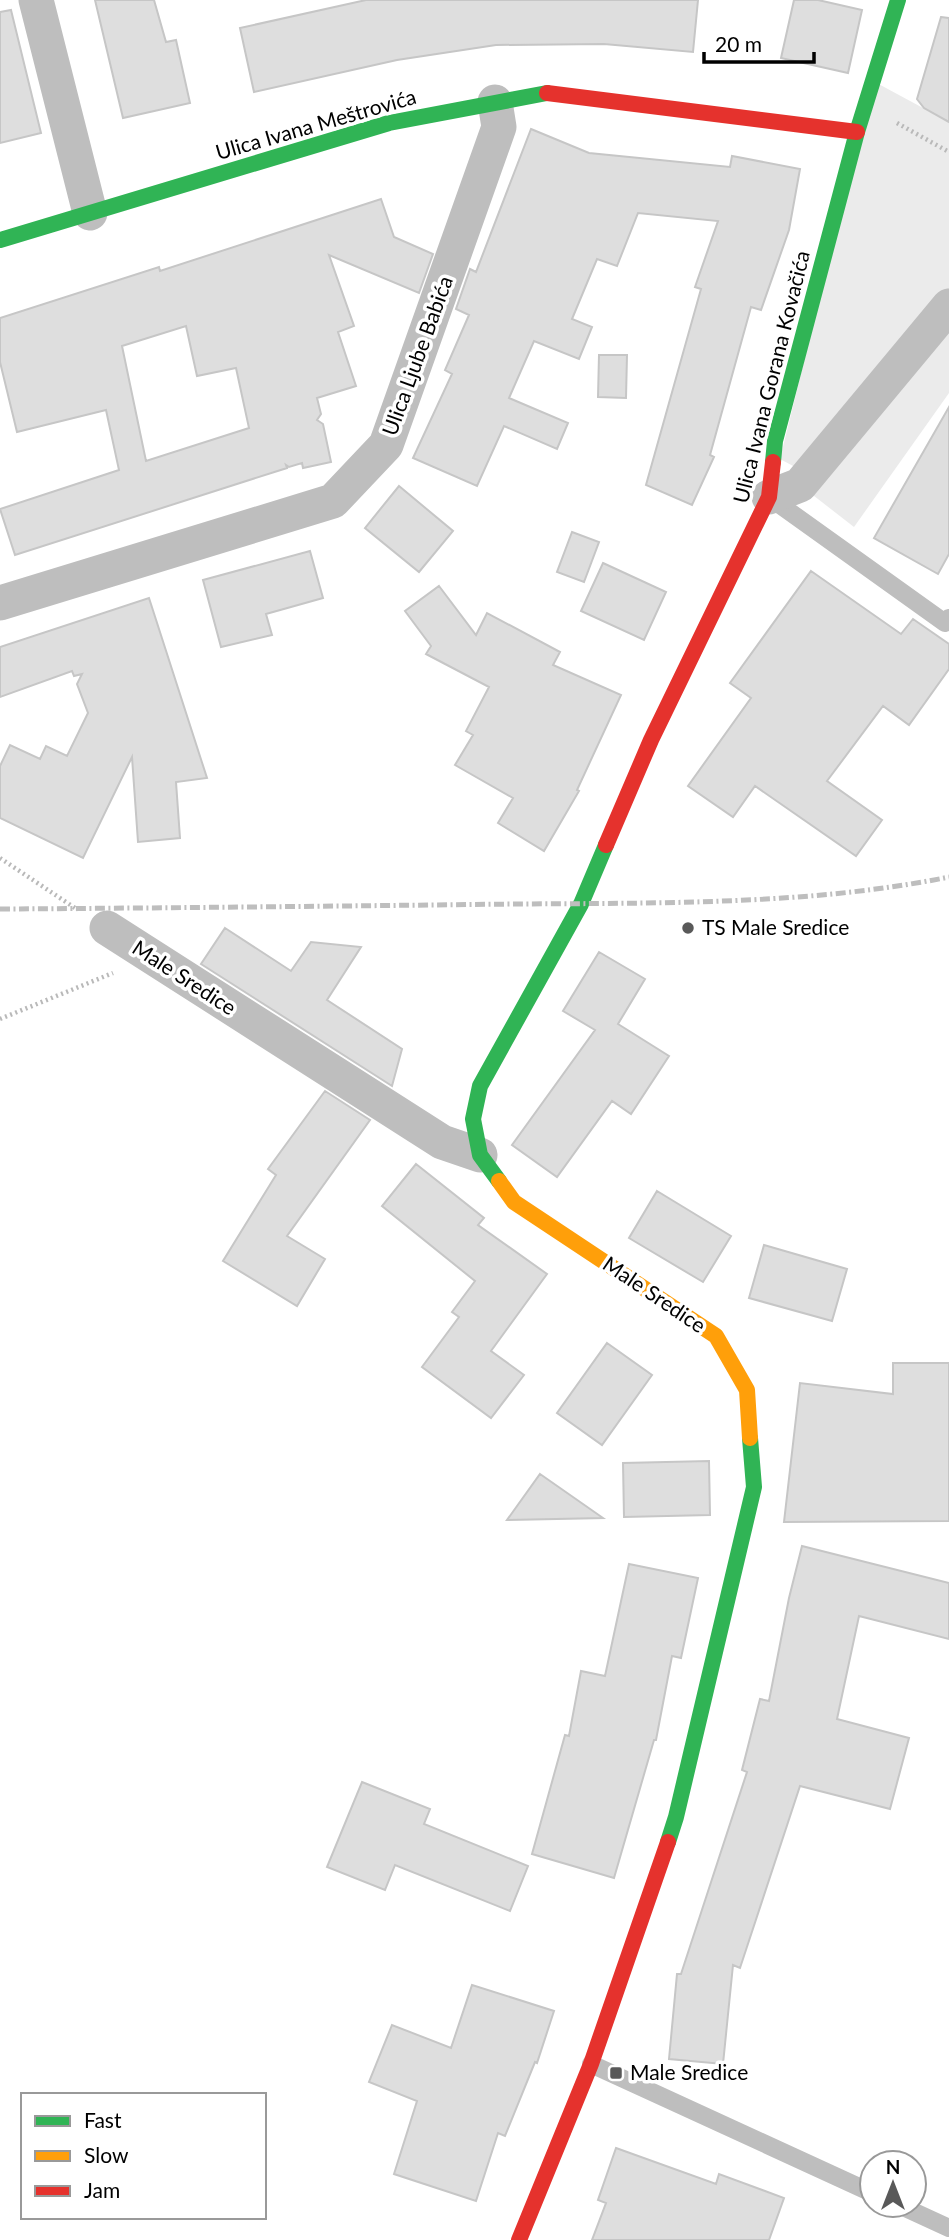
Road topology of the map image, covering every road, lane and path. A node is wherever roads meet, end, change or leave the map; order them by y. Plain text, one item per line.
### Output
1 (36, 0) edge
2 (898, 0) edge
3 (495, 102) junction
4 (866, 106) junction
5 (858, 132) junction
6 (949, 152) edge
7 (90, 213) junction
8 (0, 240) edge
9 (949, 306) edge
10 (769, 498) junction
11 (0, 603) edge
12 (949, 618) edge
13 (0, 858) edge
14 (581, 904) joint
15 (107, 928) joint
16 (152, 957) junction
17 (0, 1019) edge
18 (480, 1155) junction
19 (591, 2064) junction
20 (858, 2187) edge
21 (928, 2218) edge
22 (949, 2228) edge
23 (519, 2240) edge

1 - 7 street
2 - 4 street, Ulica Ivana Gorana Kovačića
3 - 5 street, Ulica Ivana Meštrovića
3 - 7 street, Ulica Ivana Meštrovića
3 - 11 street, Ulica Ljube Babića
4 - 5 street, Ulica Ivana Gorana Kovačića
4 - 6 path
5 - 10 street, Ulica Ivana Gorana Kovačića
7 - 8 street, Ulica Ivana Meštrovića
9 - 10 street
10 - 12 lane
10 - 14 street, Ulica Ivana Gorana Kovačića
13 - 15 path
14 - 18 street, Male Sredice
15 - 16 street, Male Sredice
16 - 17 path
16 - 18 street, Male Sredice
18 - 19 street, Male Sredice
19 - 20 lane
19 - 23 street, Male Sredice
21 - 22 lane

